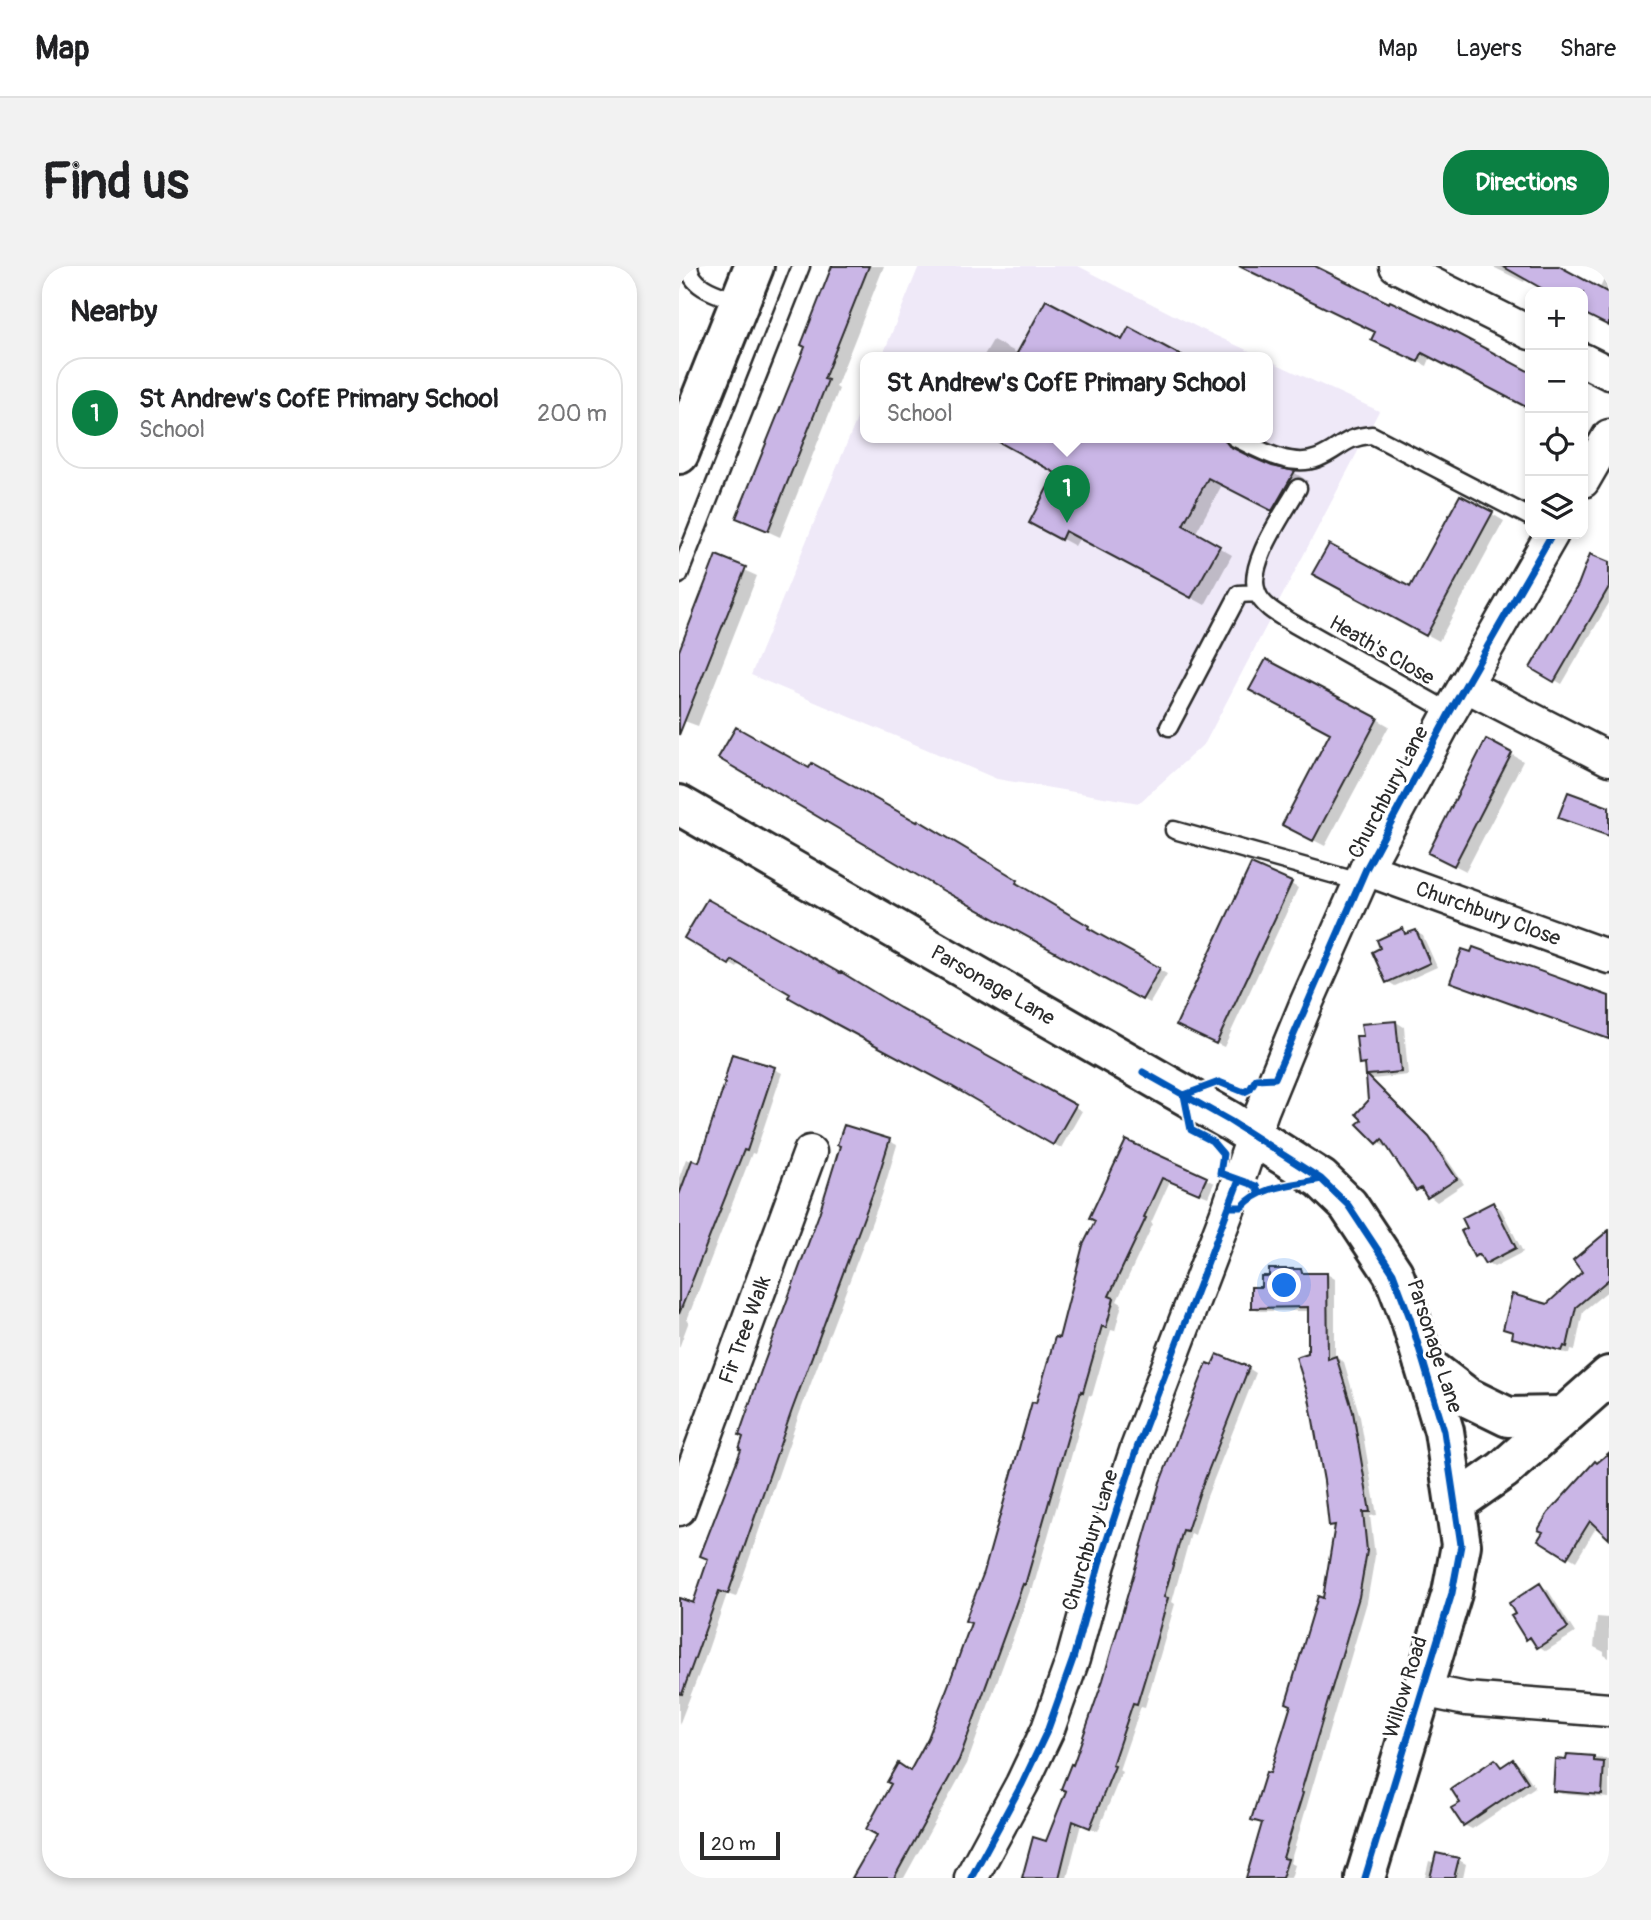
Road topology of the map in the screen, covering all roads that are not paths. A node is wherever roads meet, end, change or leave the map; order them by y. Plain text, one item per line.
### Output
1 (689, 266) edge
2 (754, 266) edge
3 (801, 266) edge
4 (1396, 266) edge
5 (739, 302) junction
6 (1525, 330) edge
7 (1588, 362) edge
8 (1609, 373) edge
9 (689, 397) edge
10 (1609, 436) edge
11 (1246, 443) edge
12 (679, 454) edge
13 (1586, 476) edge
14 (1298, 488) dead end
15 (1525, 514) edge
16 (1549, 539) edge
17 (681, 566) edge
18 (1257, 593) junction
19 (1465, 685) junction
20 (1450, 712) junction
21 (1169, 727) dead end
22 (1609, 759) edge
23 (679, 805) edge
24 (1174, 830) dead end
25 (1363, 876) junction
26 (1609, 957) edge
27 (1254, 1136) junction
28 (810, 1152) dead end
29 (1424, 1364) junction
30 (1609, 1376) edge
31 (1563, 1416) junction
32 (1456, 1503) junction
33 (679, 1509) edge
34 (1422, 1689) junction
35 (1609, 1710) edge
36 (971, 1878) edge
37 (1365, 1878) edge

1 - 5 lane
2 - 5 street
3 - 17 lane
4 - 6 street
5 - 9 street
7 - 8 street
9 - 12 street
10 - 13 street
11 - 15 lane
14 - 18 lane
16 - 19 street, Churchbury Lane
18 - 20 lane, Heath's Close
18 - 21 lane
19 - 20 street, Churchbury Lane
19 - 22 street
20 - 25 street, Churchbury Lane
23 - 27 street, Parsonage Lane
24 - 25 lane
25 - 26 street, Churchbury Close
25 - 27 street, Churchbury Lane
27 - 29 street, Parsonage Lane
27 - 36 street, Churchbury Lane
28 - 33 street, Fir Tree Walk
29 - 31 street
29 - 32 street, Parsonage Lane
30 - 31 street
31 - 32 street
32 - 34 street, Willow Road
34 - 35 street
34 - 37 street, Willow Road

